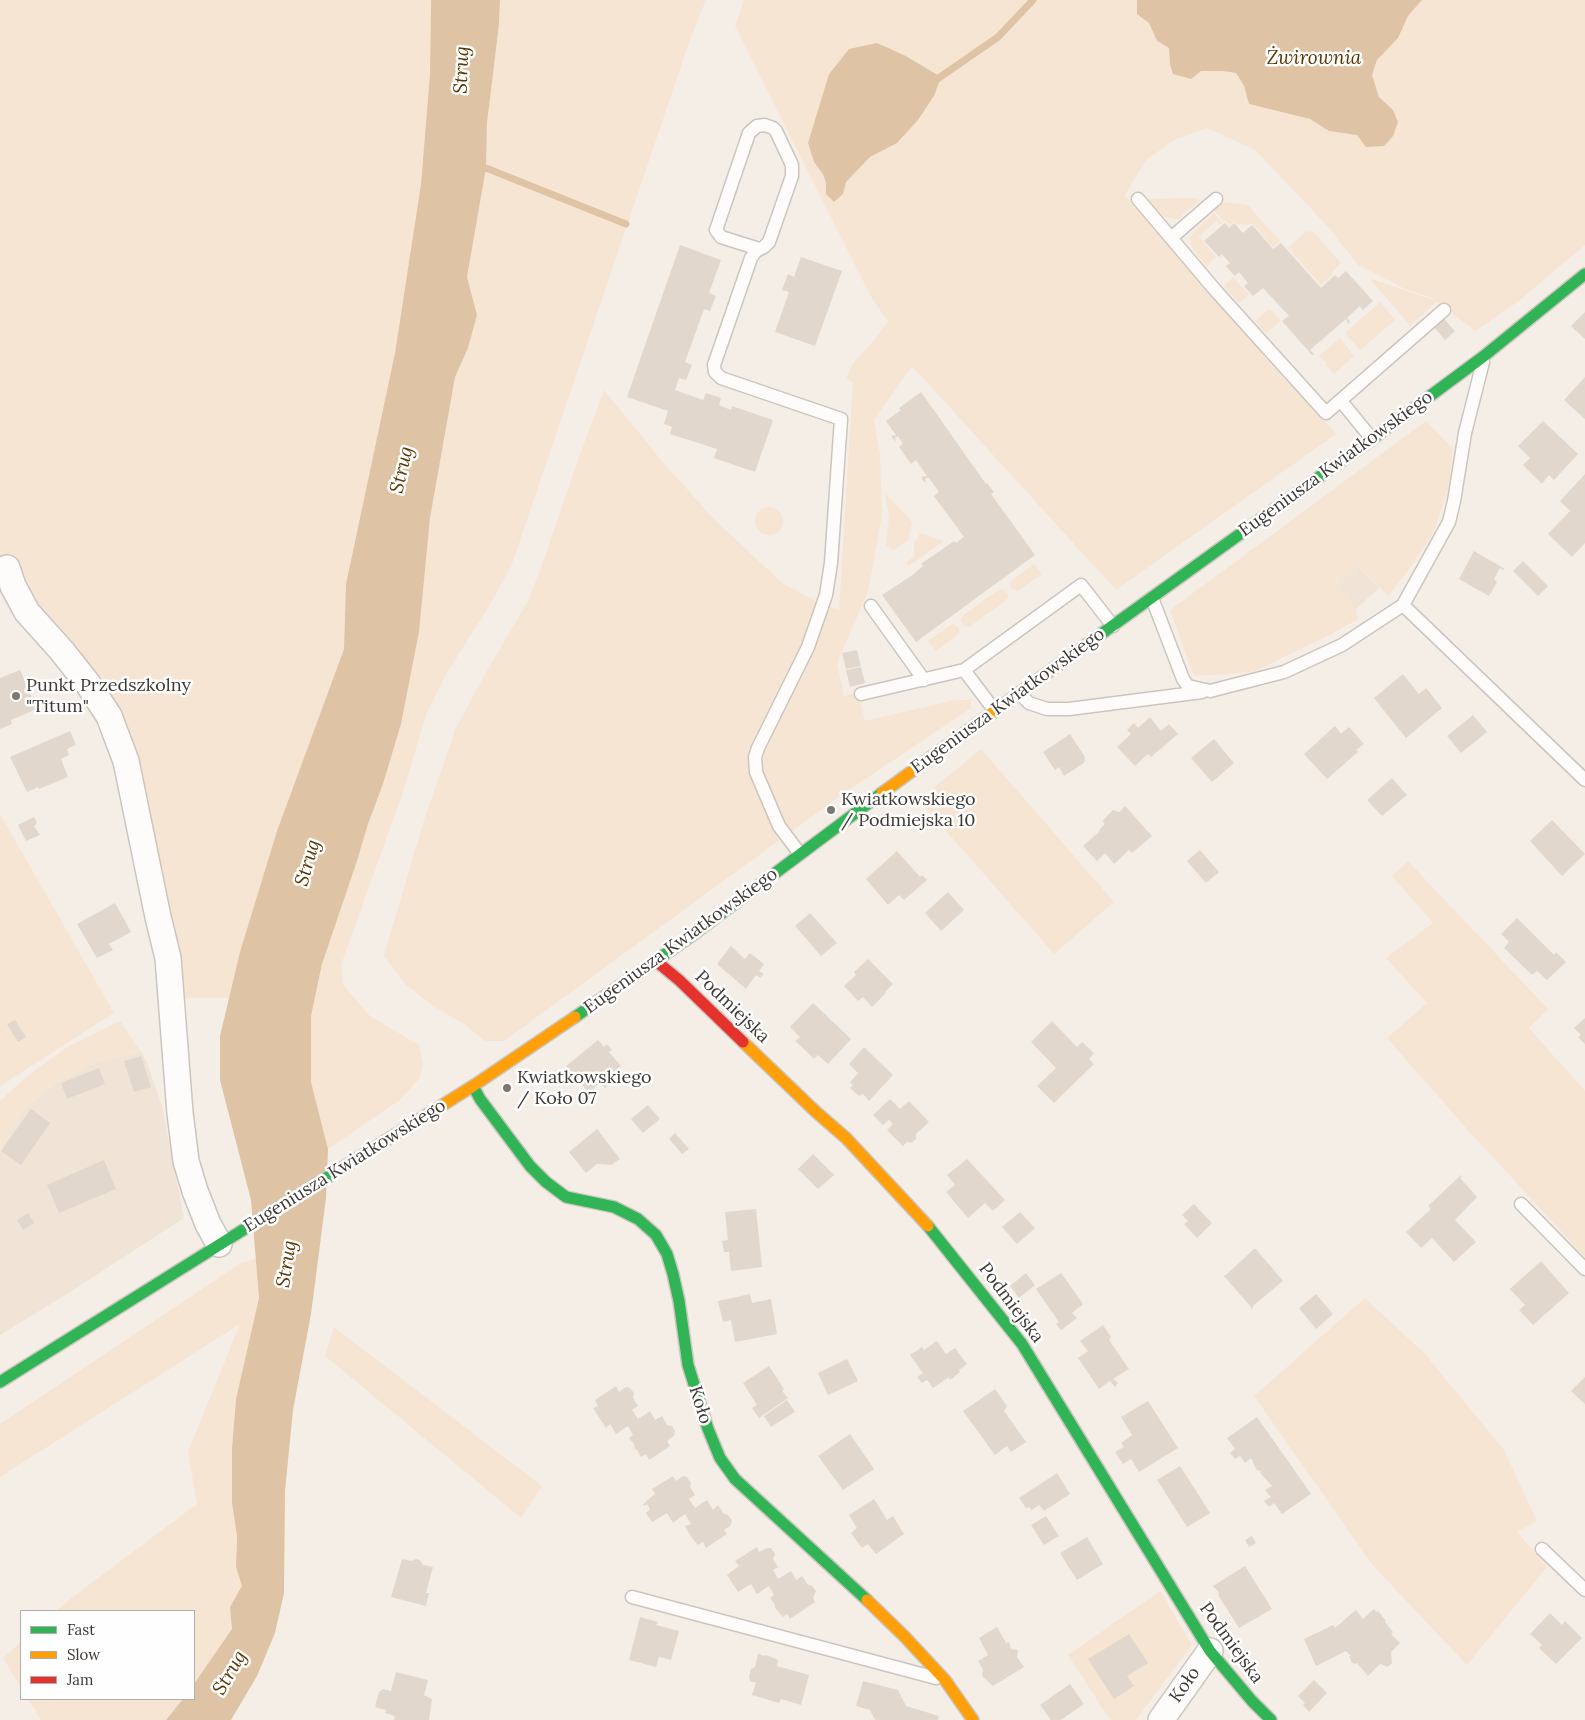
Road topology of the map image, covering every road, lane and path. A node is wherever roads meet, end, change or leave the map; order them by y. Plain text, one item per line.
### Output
1 (1138, 199) dead end
2 (1216, 199) dead end
3 (1172, 238) junction
4 (759, 250) junction
5 (1585, 274) edge
6 (1444, 310) dead end
7 (1484, 356) junction
8 (1341, 401) junction
9 (1372, 439) junction
10 (7, 568) dead end
11 (1152, 598) junction
12 (1403, 605) junction
13 (871, 606) dead end
14 (1113, 626) junction
15 (964, 670) junction
16 (924, 680) junction
17 (1210, 691) junction
18 (1020, 693) junction
19 (861, 694) dead end
20 (995, 711) junction
21 (1585, 780) edge
22 (800, 854) junction
23 (656, 961) junction
24 (473, 1086) junction
25 (1521, 1204) dead end
26 (219, 1244) junction
27 (1585, 1269) edge
28 (0, 1382) edge
29 (1542, 1549) dead end
30 (1585, 1590) edge
31 (632, 1597) dead end
32 (1210, 1650) junction
33 (946, 1680) junction
34 (973, 1720) edge
35 (1161, 1720) edge
36 (1270, 1720) edge

1 - 3 lane
2 - 3 lane
3 - 8 lane
4 - 4 lane
4 - 22 lane
5 - 7 street, Eugeniusza Kwiatkowskiego
6 - 8 lane
7 - 9 street, Eugeniusza Kwiatkowskiego
7 - 12 lane
8 - 9 lane
9 - 11 street, Eugeniusza Kwiatkowskiego
10 - 26 street
11 - 14 street, Eugeniusza Kwiatkowskiego
11 - 17 lane
12 - 17 lane
12 - 21 lane
13 - 16 lane
14 - 15 lane
14 - 18 street, Eugeniusza Kwiatkowskiego
15 - 16 lane
15 - 20 lane
16 - 19 lane
17 - 18 lane
18 - 20 street, Eugeniusza Kwiatkowskiego
20 - 22 street, Eugeniusza Kwiatkowskiego
22 - 23 street, Eugeniusza Kwiatkowskiego
23 - 24 street, Eugeniusza Kwiatkowskiego
23 - 32 street, Podmiejska
24 - 26 street, Eugeniusza Kwiatkowskiego
24 - 33 street, Koło
25 - 27 lane
26 - 28 street, Eugeniusza Kwiatkowskiego
29 - 30 lane
31 - 33 lane
32 - 35 street, Koło
32 - 36 street, Podmiejska
33 - 34 street, Koło

